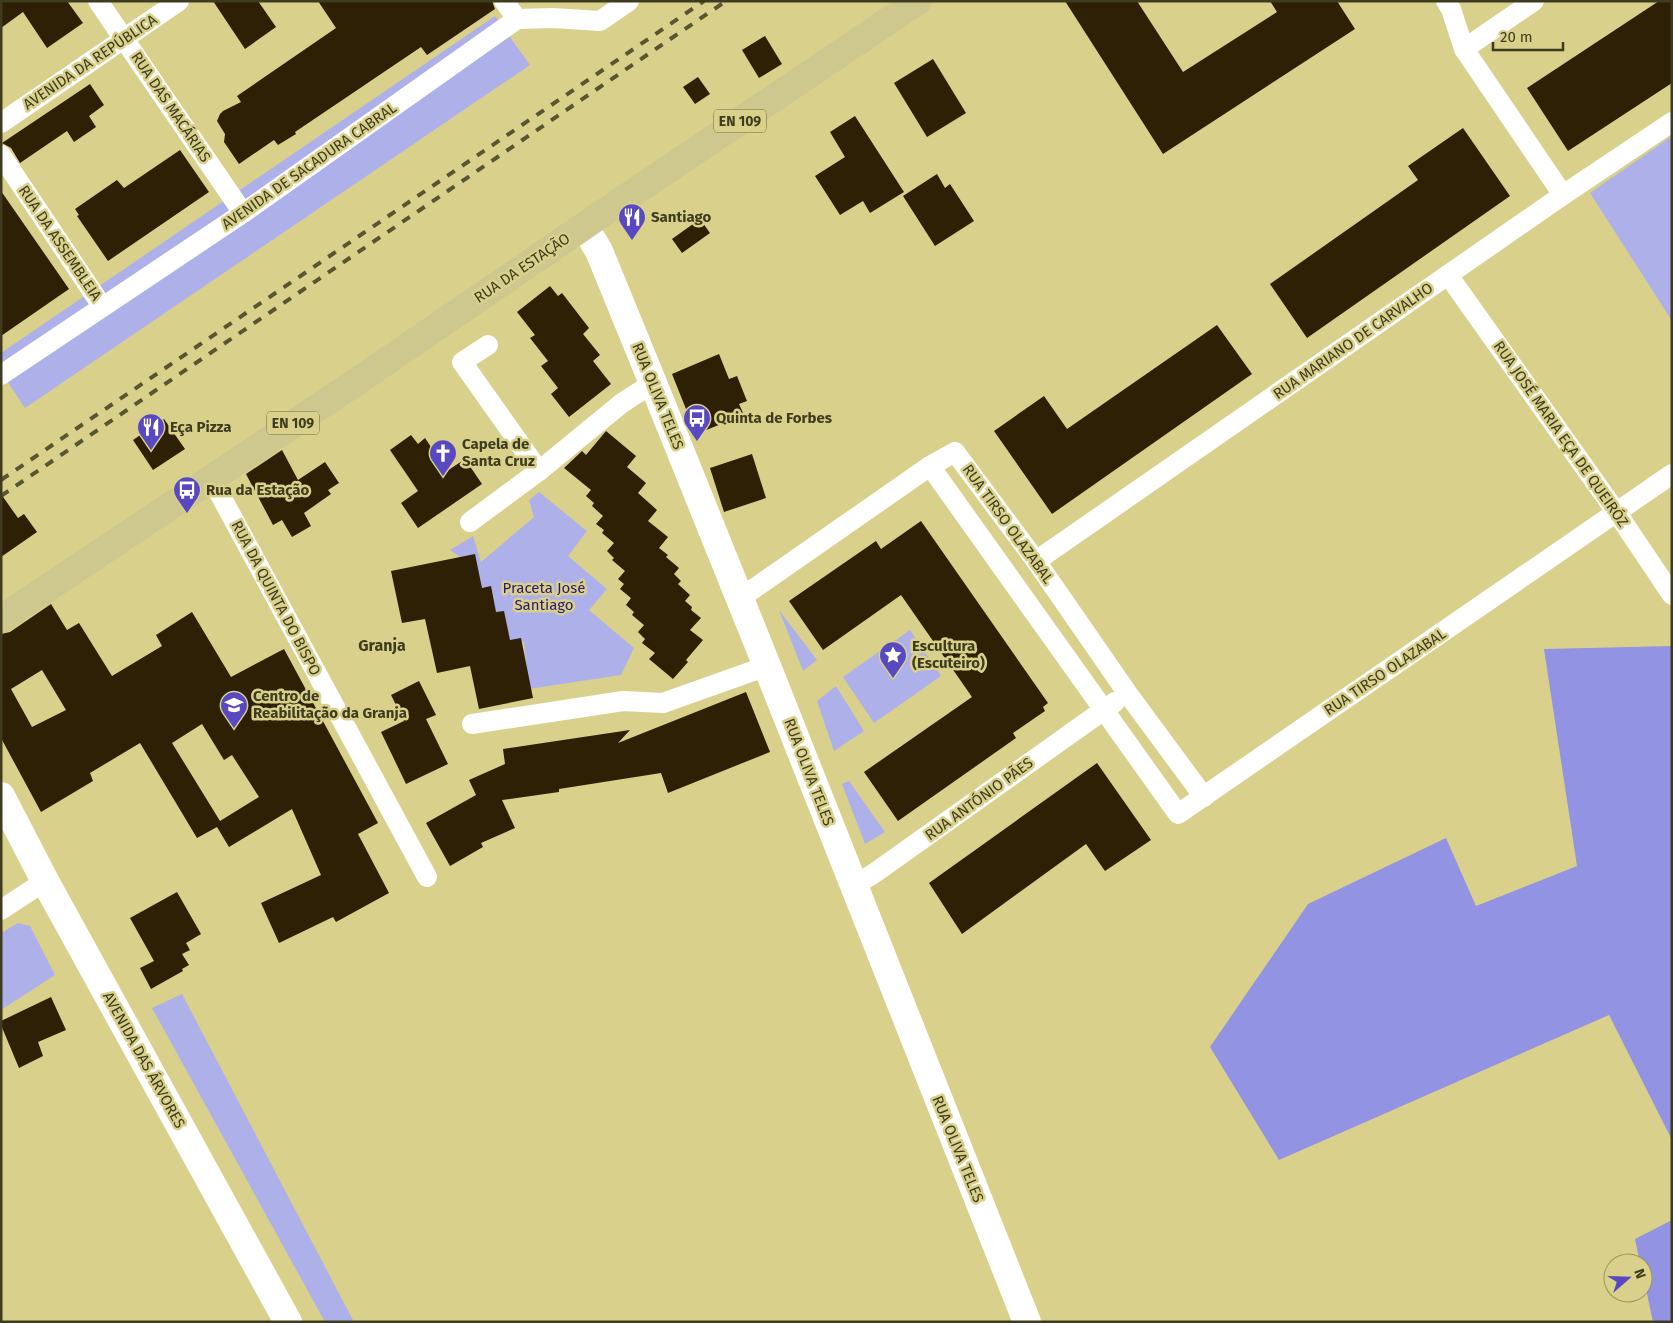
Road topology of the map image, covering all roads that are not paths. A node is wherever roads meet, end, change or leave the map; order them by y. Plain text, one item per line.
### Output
1 (98, 1) edge
2 (179, 1) edge
3 (504, 1) edge
4 (629, 1) edge
5 (918, 1) edge
6 (1446, 1) edge
7 (1534, 1) edge
8 (896, 9) edge
9 (517, 19) junction
10 (124, 38) junction
11 (1464, 49) junction
12 (1672, 122) edge
13 (1, 123) edge
14 (1, 156) edge
15 (1563, 195) junction
16 (243, 212) junction
17 (584, 226) junction
18 (1448, 275) junction
19 (102, 306) junction
20 (488, 345) dead end
21 (1, 375) edge
22 (653, 383) junction
23 (930, 466) junction
24 (539, 471) junction
25 (1672, 474) edge
26 (211, 478) junction
27 (1617, 513) junction
28 (470, 522) dead end
29 (1036, 561) junction
30 (1672, 595) edge
31 (739, 599) junction
32 (1, 619) edge
33 (767, 666) junction
34 (1128, 694) junction
35 (1104, 709) junction
36 (472, 724) dead end
37 (1, 796) edge
38 (1204, 797) junction
39 (427, 877) dead end
40 (46, 882) junction
41 (854, 886) junction
42 (1, 910) edge
43 (288, 1322) edge
44 (1027, 1322) edge

1 - 10 street, RUA DAS MACÁRIAS
2 - 10 street, AVENIDA DA REPÚBLICA
3 - 9 street
4 - 9 street
5 - 8 main road, RUA DA ESTAÇÃO / EN 109
6 - 11 street
7 - 11 street
8 - 17 main road, RUA DA ESTAÇÃO / EN 109
9 - 16 street, AVENIDA DE SACADURA CABRAL
10 - 13 street, AVENIDA DA REPÚBLICA
10 - 16 street, RUA DAS MACÁRIAS
11 - 15 street
12 - 15 street, RUA MARIANO DE CARVALHO
14 - 19 street, RUA DA ASSEMBLEIA
15 - 18 street, RUA MARIANO DE CARVALHO
16 - 19 street, AVENIDA DE SACADURA CABRAL
17 - 22 main road, RUA OLIVA TELES
17 - 26 main road, RUA DA ESTAÇÃO / EN 109
18 - 27 street, RUA JOSÉ MARIA EÇA DE QUEIRÓZ
18 - 29 street, RUA MARIANO DE CARVALHO
19 - 21 street, AVENIDA DE SACADURA CABRAL
20 - 24 street
22 - 24 street
22 - 31 main road, RUA OLIVA TELES
23 - 29 street, RUA TIRSO OLAZABAL
23 - 31 street, RUA TIRSO OLAZABAL
23 - 35 street, RUA TIRSO OLAZABAL
24 - 28 street
25 - 27 street, RUA TIRSO OLAZABAL
26 - 32 main road, RUA DA ESTAÇÃO / EN 109
26 - 39 street, RUA DA QUINTA DO BISPO
27 - 30 street, RUA JOSÉ MARIA EÇA DE QUEIRÓZ
27 - 38 street, RUA TIRSO OLAZABAL
29 - 34 street, RUA TIRSO OLAZABAL
31 - 33 main road, RUA OLIVA TELES
33 - 36 street
33 - 41 main road, RUA OLIVA TELES
34 - 35 street
34 - 38 street, RUA TIRSO OLAZABAL
35 - 38 street, RUA TIRSO OLAZABAL
35 - 41 street, RUA ANTÓNIO PÃES
37 - 40 main road, AVENIDA DAS ÁRVORES
40 - 42 street
40 - 43 main road, AVENIDA DAS ÁRVORES
41 - 44 main road, RUA OLIVA TELES

